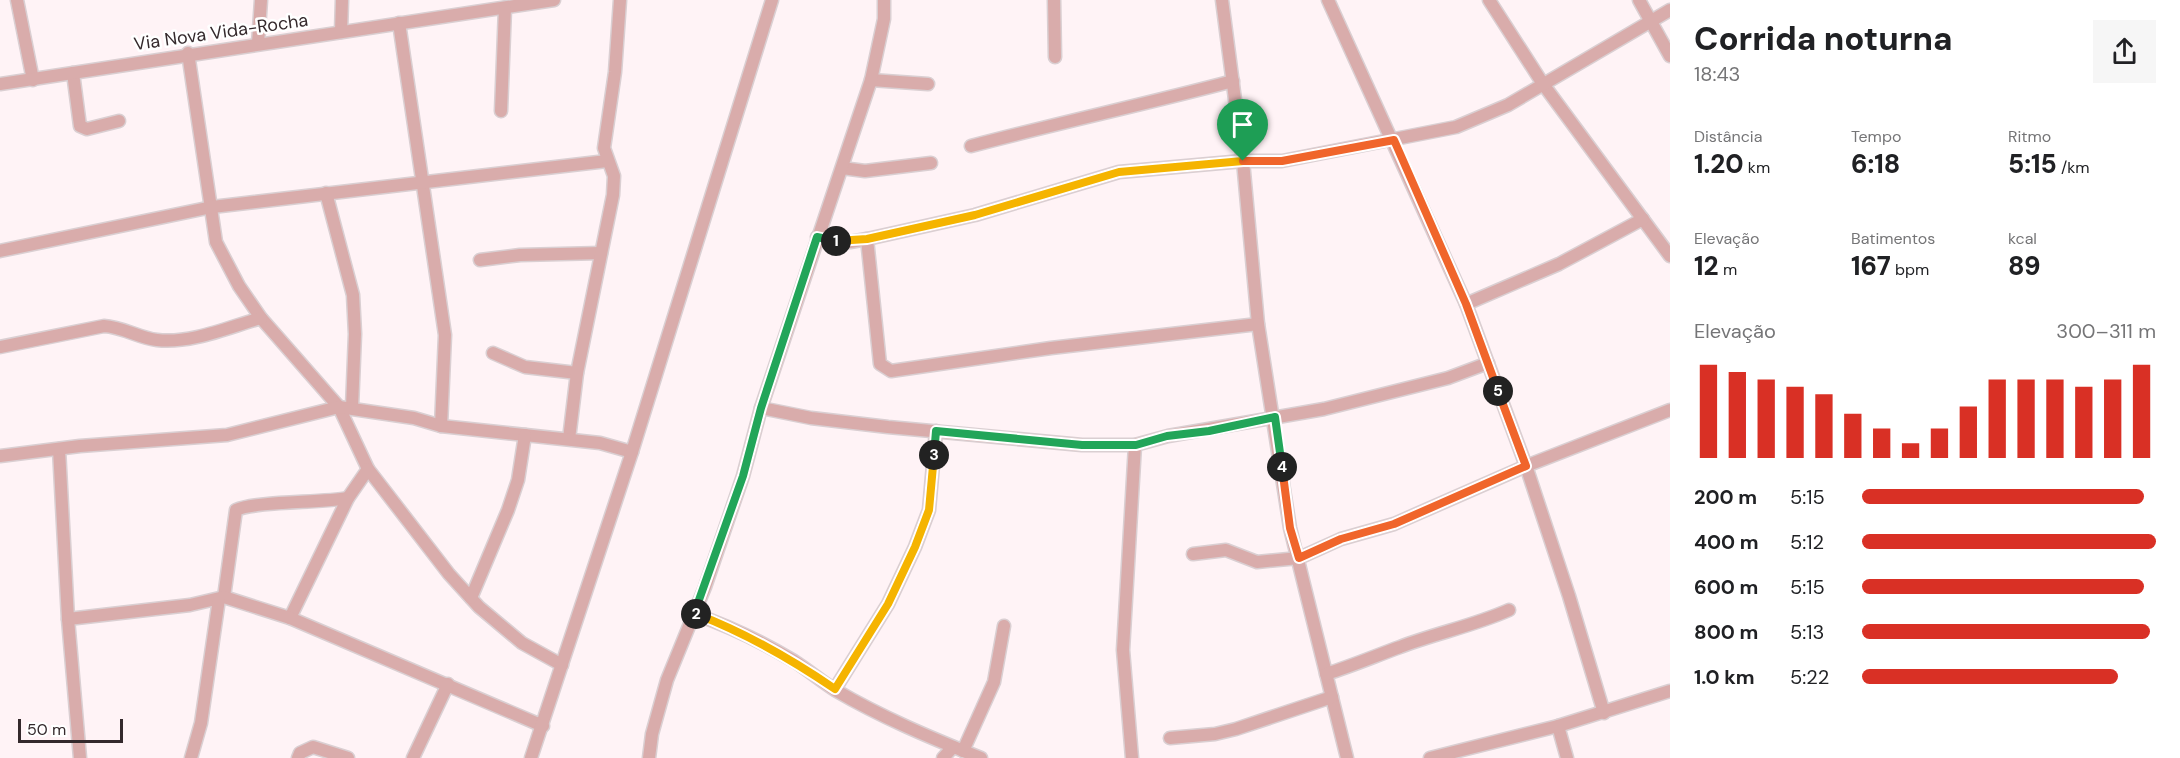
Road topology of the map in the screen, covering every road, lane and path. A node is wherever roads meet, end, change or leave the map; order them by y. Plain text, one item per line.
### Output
1 (18, 0) edge
2 (261, 0) edge
3 (342, 0) edge
4 (554, 0) edge
5 (620, 0) edge
6 (772, 0) edge
7 (884, 0) edge
8 (1054, 0) edge
9 (1222, 0) edge
10 (1328, 0) edge
11 (1490, 0) edge
12 (1639, 0) edge
13 (476, 6) edge
14 (505, 8) junction
15 (1670, 10) edge
16 (1651, 21) junction
17 (399, 23) junction
18 (341, 32) junction
19 (258, 44) junction
20 (188, 53) junction
21 (1670, 56) edge
22 (1055, 57) dead end
23 (73, 73) junction
24 (33, 80) junction
25 (871, 80) junction
26 (1233, 81) junction
27 (0, 84) edge
28 (928, 84) dead end
29 (1543, 84) junction
30 (501, 111) dead end
31 (119, 121) dead end
32 (1394, 140) junction
33 (971, 146) dead end
34 (607, 161) junction
35 (1243, 161) junction
36 (931, 163) dead end
37 (842, 168) junction
38 (424, 182) junction
39 (326, 193) junction
40 (212, 207) junction
41 (1643, 219) junction
42 (817, 237) junction
43 (867, 239) junction
44 (0, 251) edge
45 (602, 252) junction
46 (1670, 256) edge
47 (480, 260) dead end
48 (1466, 304) junction
49 (261, 318) junction
50 (1258, 324) junction
51 (0, 347) edge
52 (493, 353) dead end
53 (1488, 363) junction
54 (577, 373) junction
55 (339, 407) junction
56 (352, 407) junction
57 (761, 408) junction
58 (1670, 410) edge
59 (1275, 417) junction
60 (441, 426) junction
61 (936, 431) junction
62 (525, 435) junction
63 (569, 439) junction
64 (1136, 445) junction
65 (59, 449) junction
66 (632, 452) junction
67 (0, 456) edge
68 (1526, 466) junction
69 (368, 469) junction
70 (348, 498) junction
71 (1193, 554) dead end
72 (1299, 558) junction
73 (222, 598) junction
74 (471, 598) junction
75 (1509, 610) dead end
76 (694, 614) junction
77 (290, 618) junction
78 (68, 619) junction
79 (1004, 626) dead end
80 (562, 665) junction
81 (1326, 674) junction
82 (448, 684) junction
83 (835, 689) junction
84 (1670, 691) edge
85 (1332, 697) junction
86 (1604, 713) junction
87 (543, 726) junction
88 (1558, 726) junction
89 (1170, 738) dead end
90 (958, 749) junction
91 (532, 757) edge
92 (80, 758) edge
93 (191, 758) edge
94 (298, 758) edge
95 (348, 758) edge
96 (413, 758) edge
97 (649, 758) edge
98 (944, 758) edge
99 (981, 758) edge
100 (1132, 758) edge
101 (1347, 758) edge
102 (1430, 758) edge
103 (1567, 758) edge

1 - 24 street
2 - 19 street
3 - 18 street
4 - 14 street, Via Nova Vida-Rocha
5 - 34 street
6 - 66 street
7 - 25 street
8 - 22 street
9 - 26 street
10 - 32 street
11 - 29 street
12 - 16 street
13 - 14 street, Via Nova Vida-Rocha
13 - 17 street, Via Nova Vida-Rocha
14 - 30 street
15 - 16 street
16 - 21 street
16 - 29 street
17 - 18 street, Via Nova Vida-Rocha
17 - 38 street
18 - 19 street, Via Nova Vida-Rocha
19 - 20 street, Via Nova Vida-Rocha
20 - 23 street, Via Nova Vida-Rocha
20 - 40 street
23 - 24 street, Via Nova Vida-Rocha
23 - 31 street
24 - 27 street, Via Nova Vida-Rocha
25 - 28 street
25 - 37 street
26 - 33 street
26 - 35 street
29 - 32 street
29 - 41 street
32 - 35 street
32 - 48 street
34 - 38 street
34 - 45 street
35 - 43 street
35 - 50 street
36 - 37 street
37 - 42 street
38 - 39 street
38 - 60 street
39 - 40 street
39 - 56 street
40 - 44 street
40 - 49 street
41 - 46 street
41 - 48 street
42 - 43 street
42 - 57 street
43 - 50 street
45 - 47 street
45 - 54 street
48 - 53 street
49 - 51 street
49 - 55 street
50 - 59 street
52 - 54 street
53 - 59 street
53 - 68 street
54 - 63 street
55 - 56 street
55 - 65 street
55 - 69 street
56 - 60 street
57 - 61 street
57 - 76 street
58 - 68 street
59 - 64 street
59 - 72 street
60 - 62 street
61 - 64 street
61 - 83 street
62 - 63 street
62 - 74 street
63 - 66 street
64 - 100 street
65 - 67 street
65 - 78 street
66 - 80 street
68 - 72 street
68 - 86 street
69 - 70 street
69 - 74 street
70 - 73 street
70 - 77 street
71 - 72 street
72 - 81 street
73 - 77 street
73 - 78 street
73 - 93 street
74 - 80 street
75 - 81 street
76 - 83 street
76 - 97 street
77 - 82 street
78 - 92 street
79 - 90 street
80 - 87 street
81 - 85 street
82 - 87 street
82 - 96 street
83 - 90 street
84 - 86 street
85 - 89 street
85 - 101 street
86 - 88 street
87 - 91 street
88 - 102 street
88 - 103 street
90 - 98 street
90 - 99 street
94 - 95 street

